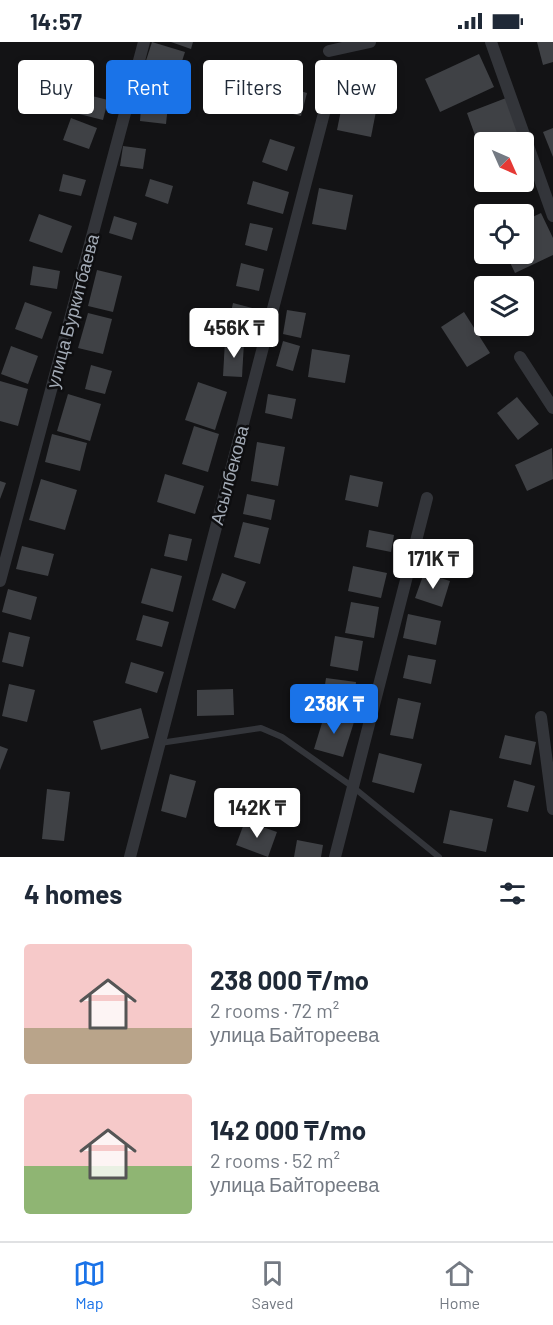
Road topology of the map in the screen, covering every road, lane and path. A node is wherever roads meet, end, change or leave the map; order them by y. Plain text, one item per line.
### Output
1 (144, 42) edge
2 (370, 42) edge
3 (491, 42) edge
4 (329, 51) dead end
5 (324, 114) edge
6 (553, 216) edge
7 (520, 357) dead end
8 (553, 408) edge
9 (428, 498) dead end
10 (0, 581) edge
11 (542, 717) dead end
12 (160, 743) junction
13 (353, 787) junction
14 (553, 809) edge
15 (130, 857) edge
16 (335, 857) edge
17 (439, 857) edge

1 - 10 street, улица Буркитбаева
2 - 4 street
3 - 6 street
5 - 12 street, Асылбекова
7 - 8 street
9 - 13 street
11 - 14 street
12 - 13 lane
12 - 15 street, Асылбекова
13 - 16 street
13 - 17 lane

